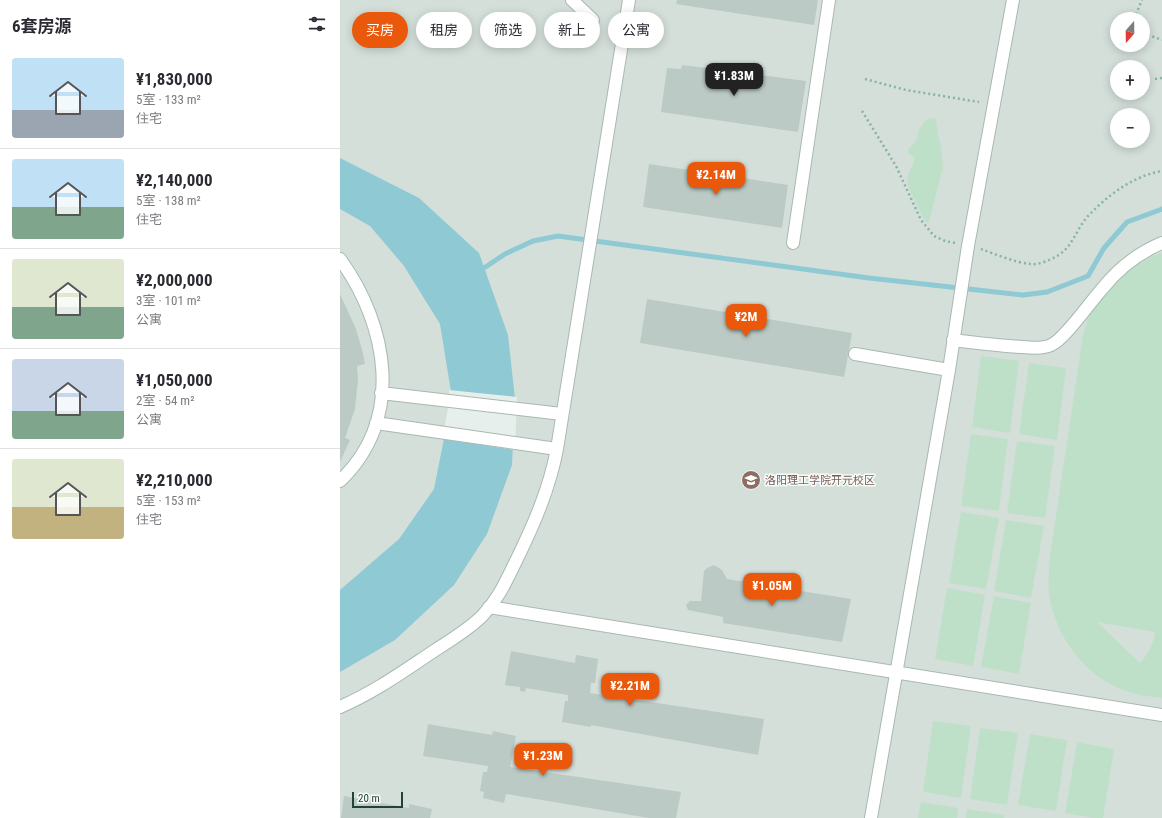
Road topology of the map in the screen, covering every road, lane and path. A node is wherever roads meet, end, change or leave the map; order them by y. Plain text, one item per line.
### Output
1 (572, 0) edge
2 (629, 0) edge
3 (829, 0) edge
4 (1013, 0) edge
5 (1142, 0) edge
6 (585, 12) edge
7 (1137, 12) edge
8 (1150, 36) edge
9 (1162, 40) edge
10 (1162, 78) edge
11 (865, 79) dead end
12 (1155, 79) dead end
13 (994, 105) junction
14 (862, 111) dead end
15 (1162, 171) edge
16 (792, 243) dead end
17 (1162, 243) edge
18 (968, 251) junction
19 (340, 259) edge
20 (954, 340) junction
21 (855, 354) dead end
22 (949, 370) junction
23 (381, 393) junction
24 (562, 414) junction
25 (376, 423) junction
26 (557, 449) junction
27 (340, 481) edge
28 (489, 607) junction
29 (897, 673) junction
30 (340, 707) edge
31 (1162, 715) edge
32 (871, 818) edge

1 - 6 lane
2 - 24 lane
3 - 16 lane
4 - 13 lane
5 - 7 path
8 - 9 path
10 - 12 path
11 - 13 path
13 - 18 lane
14 - 18 path
15 - 18 path
17 - 20 lane
18 - 20 lane
19 - 23 lane
20 - 22 lane
21 - 22 lane
22 - 29 lane
23 - 24 lane
23 - 25 lane
24 - 26 lane
25 - 26 lane
25 - 27 lane
26 - 28 lane
28 - 29 lane
28 - 30 lane
29 - 31 lane
29 - 32 lane

